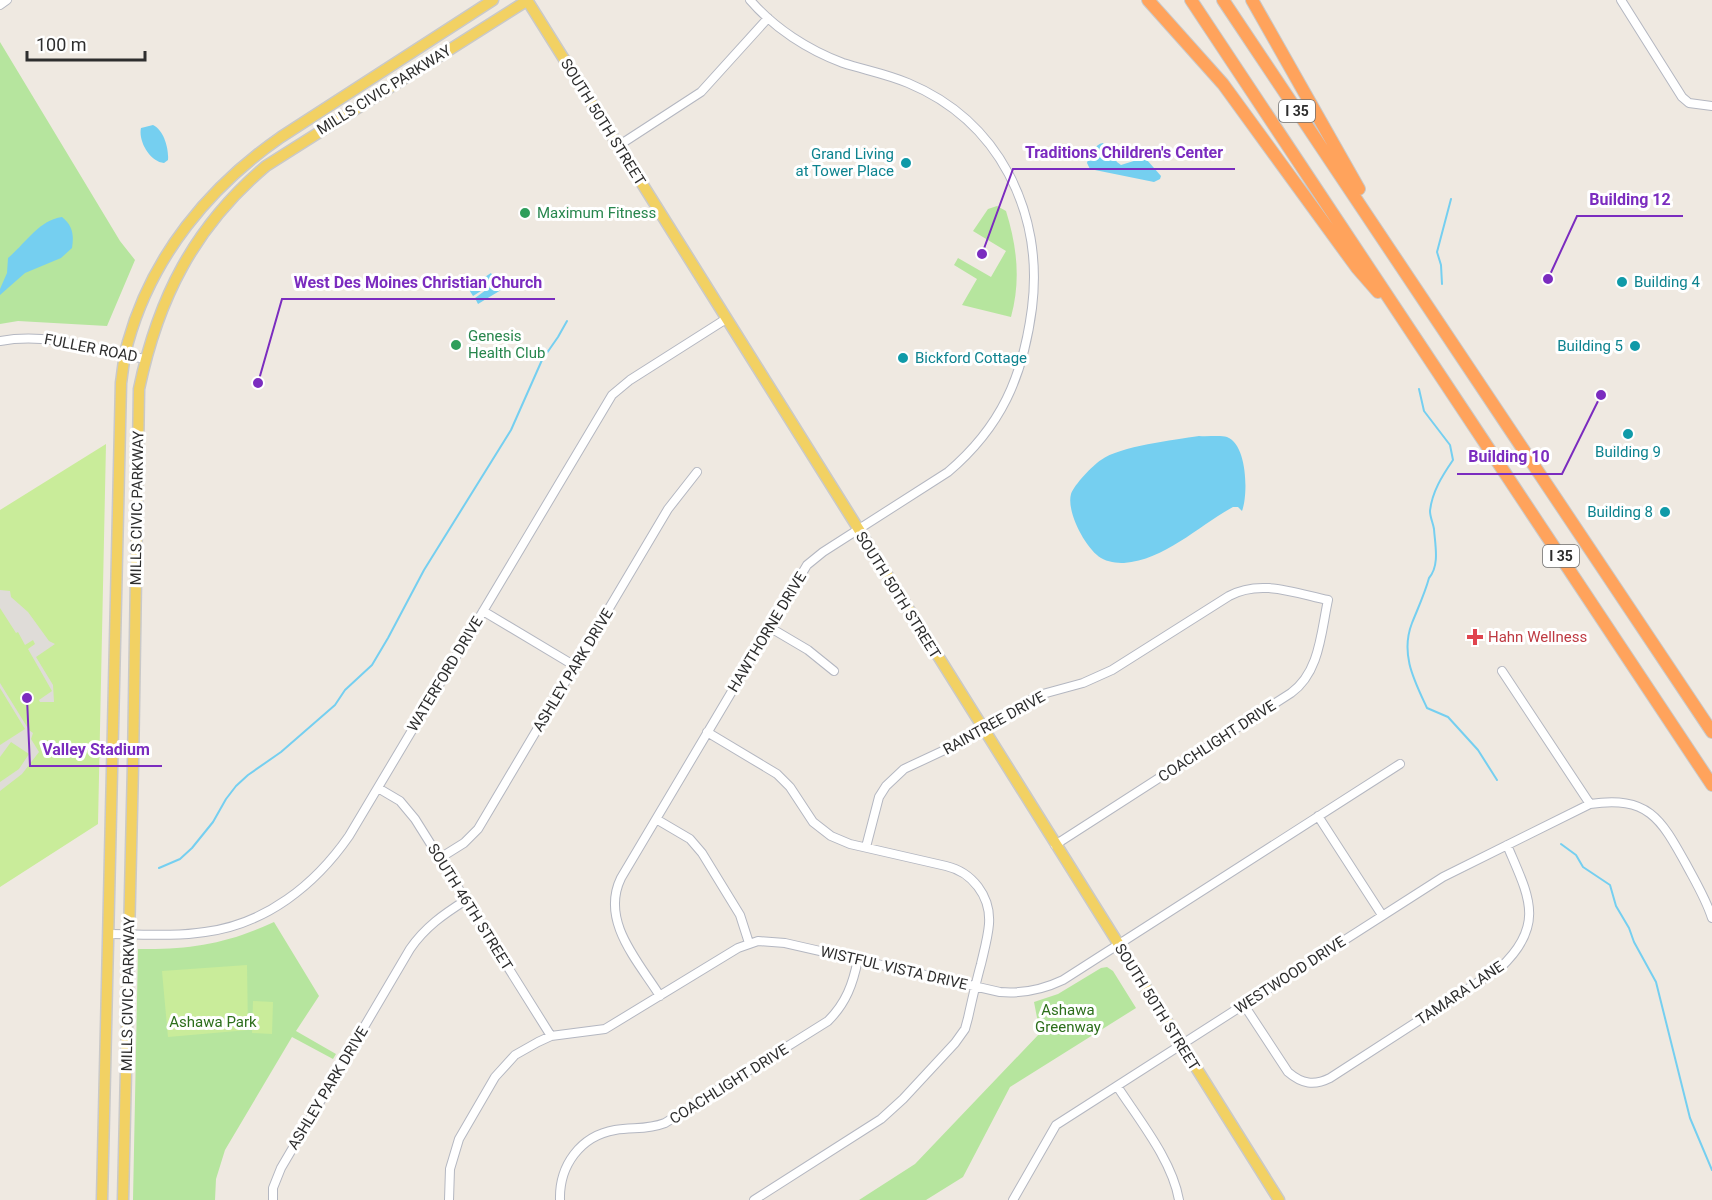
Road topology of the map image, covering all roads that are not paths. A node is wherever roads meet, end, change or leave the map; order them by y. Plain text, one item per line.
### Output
1 (8, 0) edge
2 (493, 0) edge
3 (528, 0) edge
4 (750, 0) edge
5 (1148, 0) edge
6 (1191, 0) edge
7 (1223, 0) edge
8 (1252, 0) edge
9 (1621, 0) edge
10 (0, 5) edge
11 (768, 18) junction
12 (1711, 106) edge
13 (618, 146) junction
14 (1371, 221) junction
15 (726, 319) junction
16 (1409, 327) junction
17 (0, 341) edge
18 (125, 355) junction
19 (145, 358) junction
20 (697, 472) dead end
21 (858, 530) junction
22 (1328, 600) joint
23 (483, 611) junction
24 (769, 627) junction
25 (575, 666) junction
26 (834, 671) dead end
27 (1502, 671) dead end
28 (982, 729) junction
29 (707, 732) junction
30 (1712, 732) edge
31 (1400, 764) dead end
32 (1712, 785) edge
33 (378, 788) junction
34 (1590, 804) junction
35 (1318, 816) junction
36 (656, 819) junction
37 (1055, 845) junction
38 (1507, 845) junction
39 (866, 847) junction
40 (440, 858) junction
41 (466, 900) junction
42 (1382, 915) junction
43 (1712, 918) edge
44 (109, 934) junction
45 (129, 934) junction
46 (749, 944) junction
47 (1117, 944) junction
48 (858, 959) junction
49 (975, 986) junction
50 (660, 996) junction
51 (1244, 1005) junction
52 (551, 1036) junction
53 (1182, 1046) junction
54 (1117, 1086) junction
55 (102, 1200) edge
56 (123, 1200) edge
57 (273, 1200) edge
58 (449, 1200) edge
59 (560, 1200) edge
60 (754, 1200) edge
61 (1013, 1200) edge
62 (1179, 1200) edge
63 (1279, 1200) edge

1 - 10 street
2 - 18 main road, MILLS CIVIC PARKWAY
3 - 13 main road, SOUTH 50TH STREET
3 - 19 main road, MILLS CIVIC PARKWAY
4 - 11 street, HAWTHORNE DRIVE
5 - 16 highway
6 - 16 highway, I 35
7 - 14 highway, I 35
8 - 14 highway
9 - 12 street
11 - 13 street
11 - 21 street, HAWTHORNE DRIVE
13 - 15 main road, SOUTH 50TH STREET
14 - 30 highway, I 35
15 - 21 main road, SOUTH 50TH STREET
15 - 23 street, WATERFORD DRIVE
16 - 32 highway, I 35
17 - 18 street, FULLER ROAD
18 - 19 street, FULLER ROAD
18 - 44 main road, MILLS CIVIC PARKWAY
19 - 45 main road, MILLS CIVIC PARKWAY
20 - 25 street, ASHLEY PARK DRIVE
21 - 24 street, HAWTHORNE DRIVE
21 - 28 main road, SOUTH 50TH STREET
22 - 28 street, RAINTREE DRIVE
22 - 37 street, COACHLIGHT DRIVE
23 - 25 street
23 - 33 street, WATERFORD DRIVE
24 - 26 street
24 - 29 street, HAWTHORNE DRIVE
25 - 40 street, ASHLEY PARK DRIVE
27 - 34 street
28 - 37 main road, SOUTH 50TH STREET
28 - 39 street, RAINTREE DRIVE
29 - 36 street, HAWTHORNE DRIVE
29 - 39 street
31 - 35 street, WISTFUL VISTA DRIVE
33 - 40 street, SOUTH 46TH STREET
33 - 45 street, WATERFORD DRIVE
34 - 38 street, WESTWOOD DRIVE
34 - 43 street, WESTWOOD DRIVE
35 - 42 street
35 - 47 street, WISTFUL VISTA DRIVE
36 - 46 street
36 - 50 street, HAWTHORNE DRIVE
37 - 47 main road, SOUTH 50TH STREET
38 - 42 street, WESTWOOD DRIVE
38 - 51 street, TAMARA LANE
39 - 49 street
40 - 41 street, SOUTH 46TH STREET
41 - 52 street, SOUTH 46TH STREET
41 - 57 street, ASHLEY PARK DRIVE
42 - 51 street, WESTWOOD DRIVE
44 - 45 street, WATERFORD DRIVE
44 - 55 main road, MILLS CIVIC PARKWAY
45 - 56 main road, MILLS CIVIC PARKWAY
46 - 48 street, WISTFUL VISTA DRIVE
46 - 50 street, WISTFUL VISTA DRIVE
47 - 49 street, WISTFUL VISTA DRIVE
47 - 53 main road, SOUTH 50TH STREET
48 - 49 street, WISTFUL VISTA DRIVE
48 - 59 street, COACHLIGHT DRIVE
49 - 60 street
50 - 52 street, WISTFUL VISTA DRIVE
51 - 53 street, WESTWOOD DRIVE
52 - 58 street, WISTFUL VISTA DRIVE
53 - 54 street, WESTWOOD DRIVE
53 - 63 main road, SOUTH 50TH STREET
54 - 61 street, WESTWOOD DRIVE
54 - 62 street

